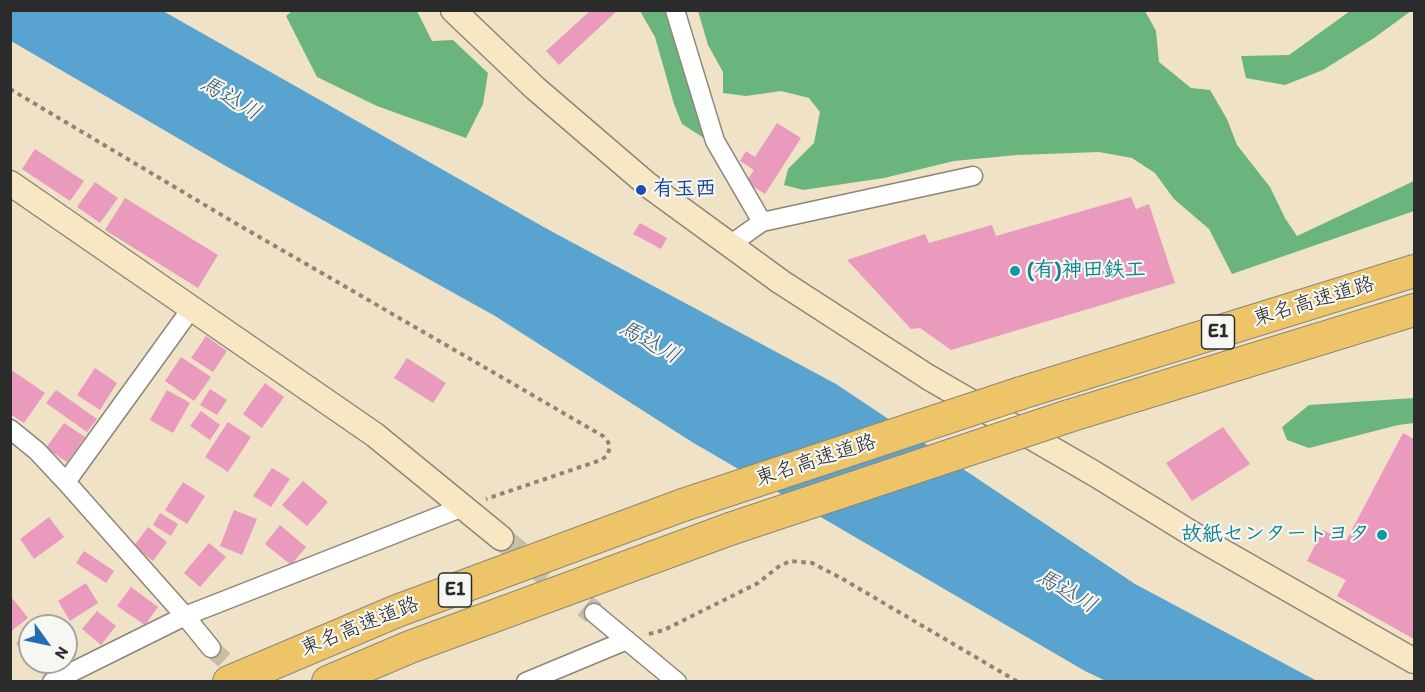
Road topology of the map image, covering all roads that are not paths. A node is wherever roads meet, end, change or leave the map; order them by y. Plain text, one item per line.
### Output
1 (453, 10) edge
2 (675, 10) edge
3 (973, 176) dead end
4 (10, 183) edge
5 (762, 222) junction
6 (731, 244) junction
7 (1414, 271) edge
8 (192, 309) junction
9 (1414, 310) edge
10 (10, 429) edge
11 (66, 482) junction
12 (463, 507) junction
13 (501, 538) tunnel mouth
14 (594, 613) tunnel mouth
15 (185, 616) junction
16 (627, 640) junction
17 (211, 648) tunnel mouth
18 (1414, 662) edge
19 (534, 679) edge
20 (52, 681) edge
21 (229, 681) edge
22 (328, 681) edge
23 (677, 681) edge

1 - 6 street
2 - 5 street
3 - 5 street
4 - 8 street
5 - 6 street
6 - 18 street
7 - 21 highway, 東名高速道路 / E1, bridge
8 - 11 street
8 - 12 street
9 - 22 highway, 東名高速道路 / E1, bridge
10 - 11 street
11 - 15 street
12 - 13 street
12 - 15 street
14 - 16 street
15 - 17 street
15 - 20 street
16 - 19 street
16 - 23 street

